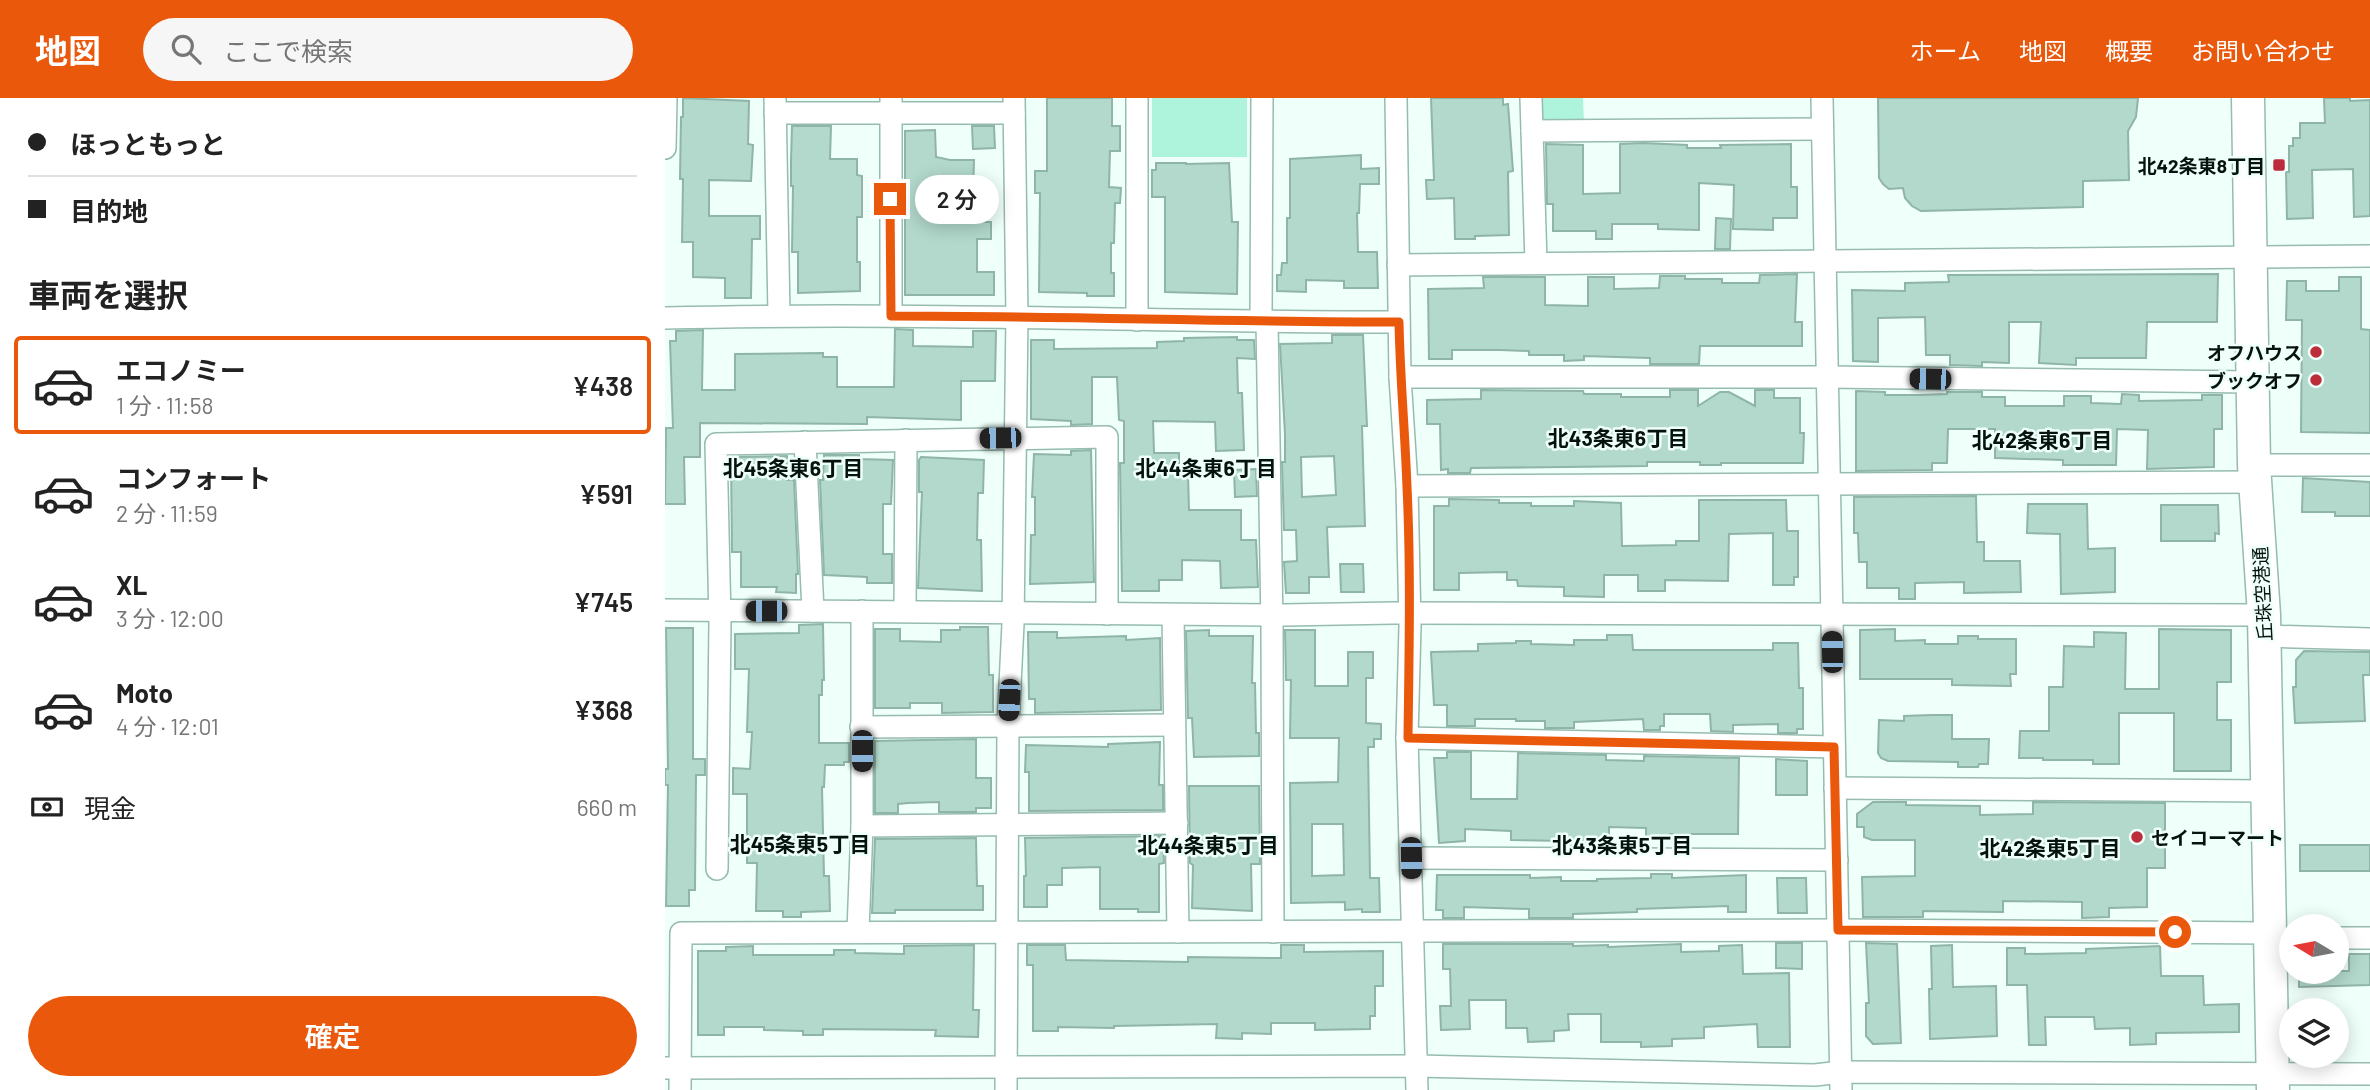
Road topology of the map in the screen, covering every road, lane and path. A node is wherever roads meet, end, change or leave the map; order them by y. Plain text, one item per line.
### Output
1 (666, 98) edge
2 (1137, 98) edge
3 (1262, 98) edge
4 (1396, 98) edge
5 (1531, 98) edge
6 (1822, 98) edge
7 (2248, 98) edge
8 (890, 105) edge
9 (775, 106) edge
10 (1014, 106) edge
11 (1822, 130) junction
12 (1532, 131) junction
13 (665, 148) edge
14 (2370, 256) edge
15 (2250, 257) junction
16 (1824, 260) junction
17 (1536, 263) junction
18 (1398, 265) junction
19 (779, 315) junction
20 (891, 316) junction
21 (1017, 316) junction
22 (665, 318) edge
23 (1137, 320) junction
24 (1264, 321) junction
25 (1399, 322) junction
26 (1400, 377) junction
27 (1828, 377) junction
28 (2253, 382) junction
29 (1015, 437) junction
30 (906, 440) junction
31 (805, 442) junction
32 (2370, 465) edge
33 (2255, 473) junction
34 (1829, 484) junction
35 (1407, 486) junction
36 (665, 610) edge
37 (720, 610) junction
38 (813, 611) junction
39 (862, 611) junction
40 (905, 611) junction
41 (1013, 612) junction
42 (1107, 614) junction
43 (1410, 614) junction
44 (1173, 615) junction
45 (1272, 615) junction
46 (1832, 615) junction
47 (2264, 626) junction
48 (2370, 639) edge
49 (1007, 725) junction
50 (1174, 725) junction
51 (862, 727) junction
52 (1408, 738) junction
53 (1834, 747) junction
54 (1835, 788) junction
55 (2267, 791) junction
56 (1177, 823) junction
57 (1007, 825) junction
58 (862, 826) junction
59 (1411, 858) junction
60 (1837, 860) junction
61 (717, 869) dead end
62 (1838, 930) junction
63 (858, 931) junction
64 (1006, 931) junction
65 (1412, 931) junction
66 (1178, 932) junction
67 (1273, 932) junction
68 (2277, 937) edge
69 (2349, 938) edge
70 (2370, 938) edge
71 (1417, 1066) junction
72 (1006, 1067) junction
73 (672, 1068) edge
74 (2370, 1074) edge
75 (1841, 1081) edge
76 (2273, 1082) edge
77 (680, 1090) edge
78 (1006, 1090) edge
79 (1417, 1090) edge

1 - 13 street
2 - 23 street
3 - 24 street
4 - 18 street
5 - 12 street
6 - 11 street
7 - 15 main road, 丘珠空港通
8 - 9 street
8 - 10 street
8 - 20 street
9 - 19 street
10 - 21 street
11 - 12 street
11 - 16 street
12 - 17 street
14 - 15 street
15 - 16 street
15 - 28 main road, 丘珠空港通
16 - 17 street
16 - 27 street
17 - 18 street
18 - 25 street
19 - 20 street
19 - 22 street
20 - 21 street
21 - 23 street
21 - 29 street
23 - 24 street
24 - 25 street
24 - 45 street
25 - 26 street
26 - 27 street
26 - 35 street
27 - 28 street
27 - 34 street
28 - 33 main road, 丘珠空港通
29 - 30 street
29 - 41 street
29 - 42 street
30 - 31 street
30 - 40 street
31 - 37 street
31 - 38 street
32 - 33 street
33 - 34 street
33 - 47 main road, 丘珠空港通
34 - 35 street
34 - 46 street
35 - 43 street
36 - 37 street
37 - 38 street
37 - 61 street
38 - 39 street
39 - 40 street
39 - 51 street
40 - 41 street
41 - 42 street
41 - 49 street
42 - 44 street
43 - 45 street
43 - 46 street
43 - 52 street
44 - 45 street
44 - 50 street
45 - 67 street
46 - 47 street
46 - 53 street
47 - 48 street
47 - 55 main road, 丘珠空港通
49 - 50 street
49 - 51 street
49 - 57 street
50 - 56 street
51 - 58 street
52 - 53 street
52 - 59 street
53 - 54 street
54 - 55 street
54 - 60 street
55 - 68 main road, 丘珠空港通
56 - 57 street
56 - 66 street
57 - 58 street
57 - 64 street
58 - 63 street
59 - 60 street
59 - 65 street
60 - 62 street
62 - 65 street
62 - 68 street
62 - 75 street
63 - 64 street
63 - 73 street
64 - 66 street
64 - 72 street
65 - 67 street
65 - 71 street
66 - 67 street
68 - 76 main road, 丘珠空港通
69 - 70 street
71 - 72 street
71 - 75 street
71 - 79 street
72 - 73 street
72 - 78 street
73 - 77 street
74 - 76 street
75 - 76 street

